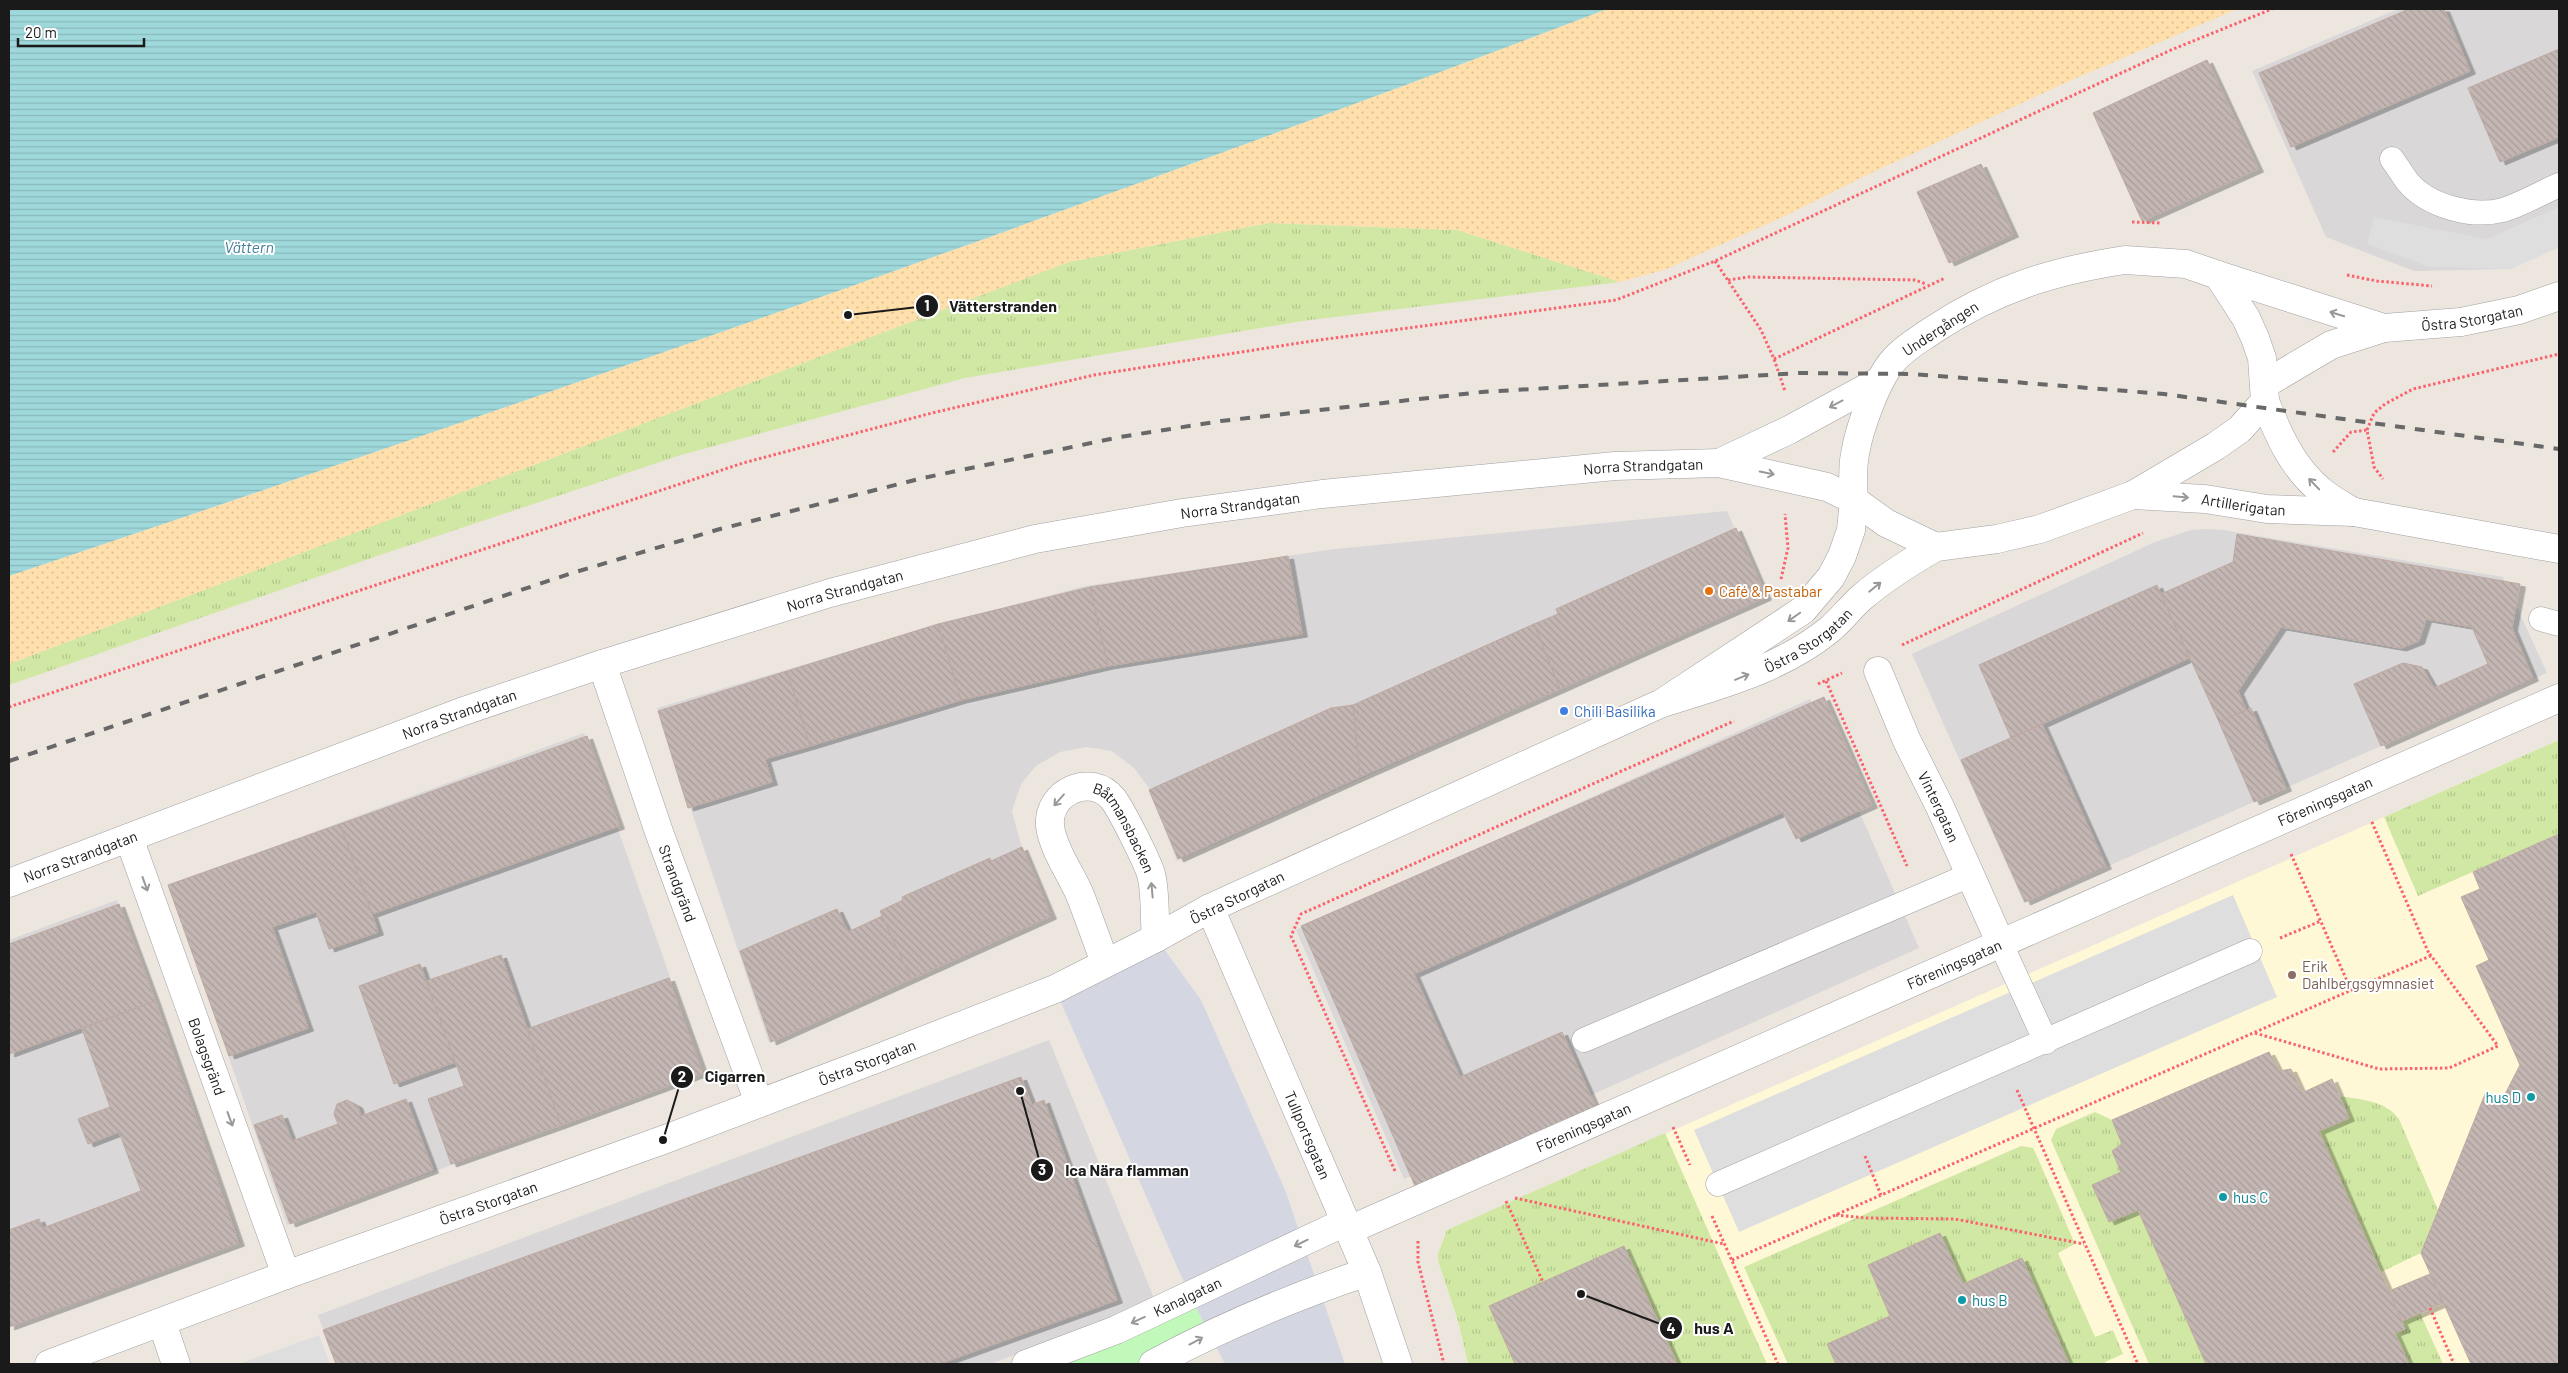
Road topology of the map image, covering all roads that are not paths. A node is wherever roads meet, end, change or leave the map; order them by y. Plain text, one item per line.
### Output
1 (2392, 159) dead end
2 (2559, 185) edge
3 (2218, 275) junction
4 (2559, 296) edge
5 (2384, 328) junction
6 (1879, 381) junction
7 (2265, 392) junction
8 (1719, 463) junction
9 (2133, 495) junction
10 (1854, 500) junction
11 (2354, 512) junction
12 (1936, 547) junction
13 (2559, 550) edge
14 (602, 664) junction
15 (1878, 671) dead end
16 (2559, 698) edge
17 (1662, 703) junction
18 (129, 838) junction
19 (1970, 875) junction
20 (9, 883) edge
21 (1210, 908) junction
22 (1156, 938) junction
23 (2000, 942) junction
24 (2250, 952) road end
25 (1105, 963) junction
26 (1584, 1040) dead end
27 (2046, 1042) junction
28 (759, 1103) junction
29 (1718, 1184) dead end
30 (1347, 1226) junction
31 (1367, 1272) junction
32 (286, 1275) junction
33 (162, 1323) junction
34 (49, 1364) edge
35 (176, 1364) edge
36 (1026, 1364) edge
37 (1153, 1364) edge
38 (1398, 1364) edge

1 - 2 lane
5 -> 3 street, Östra Storgatan
3 - 6 street, Undergången
3 - 7 street
4 - 5 street, Östra Storgatan
5 - 7 street, Östra Storgatan
6 -> 8 street, Norra Strandgatan
6 - 10 street, Undergången
7 - 9 street
11 -> 7 street, Artillerigatan
8 -> 10 street, Norra Strandgatan
8 - 14 street, Norra Strandgatan
9 -> 11 street, Artillerigatan
9 - 12 street
10 - 12 street
10 -> 17 street, Östra Storgatan
11 - 13 street, Artillerigatan
17 -> 12 street, Östra Storgatan
14 - 18 street, Norra Strandgatan
14 - 28 street, Strandgränd
15 - 19 street, Vintergatan
16 - 23 street, Föreningsgatan
17 - 21 street, Östra Storgatan
18 - 20 street, Norra Strandgatan
18 -> 32 street, Bolagsgränd
19 - 23 street, Vintergatan
19 - 26 lane
21 - 22 street, Östra Storgatan
21 - 30 street, Tullportsgatan
22 - 25 street, Östra Storgatan
22 -> 25 street, Båtmansbacken
23 - 27 lane
23 - 30 street, Föreningsgatan
24 - 27 lane
25 - 28 street, Östra Storgatan
27 - 29 lane
28 - 32 street, Östra Storgatan
30 - 31 street, Tullportsgatan
30 -> 36 street, Kanalgatan
37 -> 31 street
31 - 38 street, Tullportsgatan
32 - 33 street, Östra Storgatan
33 - 34 street, Östra Storgatan
33 - 35 street

